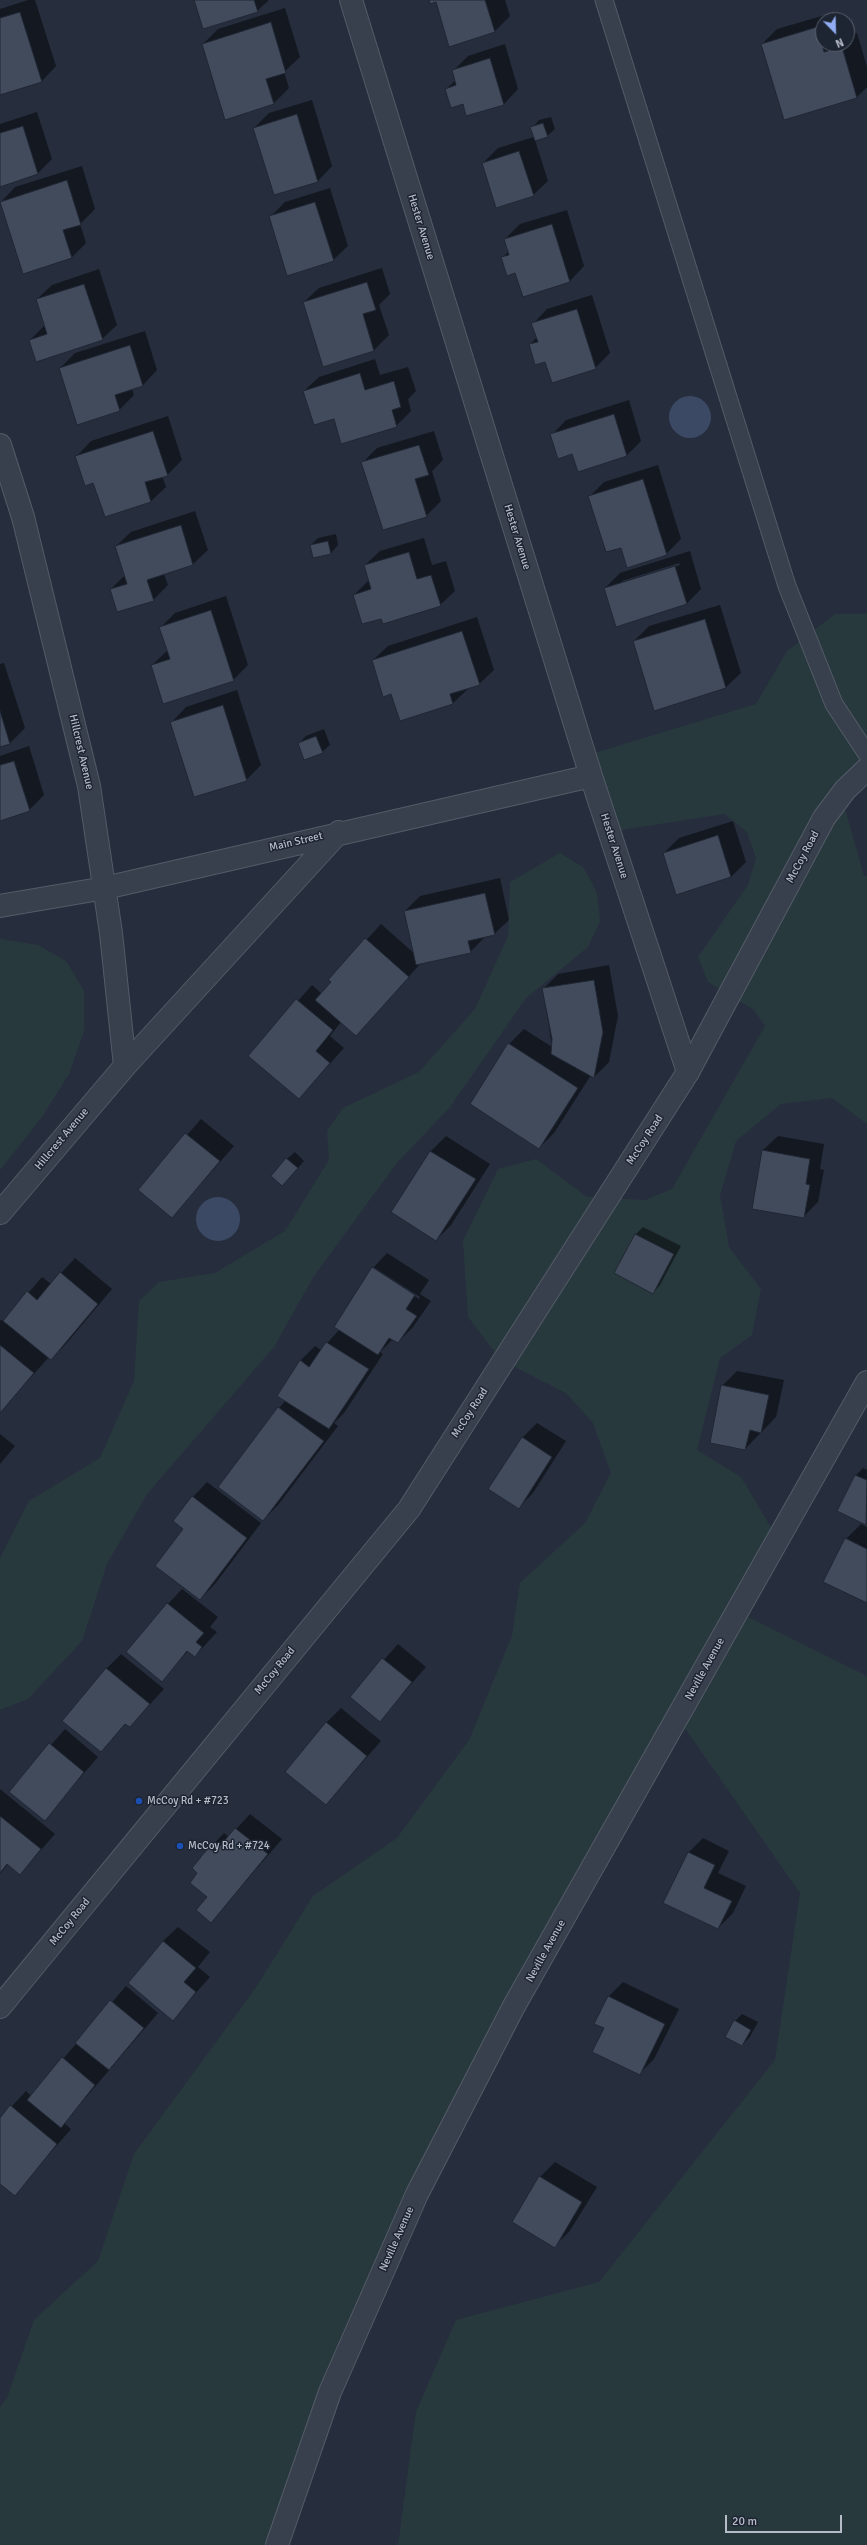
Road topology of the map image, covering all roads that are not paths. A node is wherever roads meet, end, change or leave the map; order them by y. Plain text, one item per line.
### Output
1 (351, 0) edge
2 (604, 0) edge
3 (0, 445) edge
4 (867, 754) edge
5 (867, 769) edge
6 (591, 776) junction
7 (339, 832) junction
8 (104, 888) junction
9 (0, 906) edge
10 (125, 1066) junction
11 (688, 1072) junction
12 (0, 1213) edge
13 (867, 1382) edge
14 (0, 2006) edge
15 (277, 2545) edge

1 - 6 street, Hester Avenue
2 - 4 lane
3 - 8 street, Hillcrest Avenue
5 - 11 street, McCoy Road
6 - 7 street, Main Street
6 - 11 street, Hester Avenue
7 - 8 street, Main Street
7 - 10 street, Hillcrest Avenue
8 - 9 street, Main Street
8 - 10 street, Hillcrest Avenue
10 - 12 street, Hillcrest Avenue
11 - 14 street, McCoy Road
13 - 15 street, Neville Avenue

